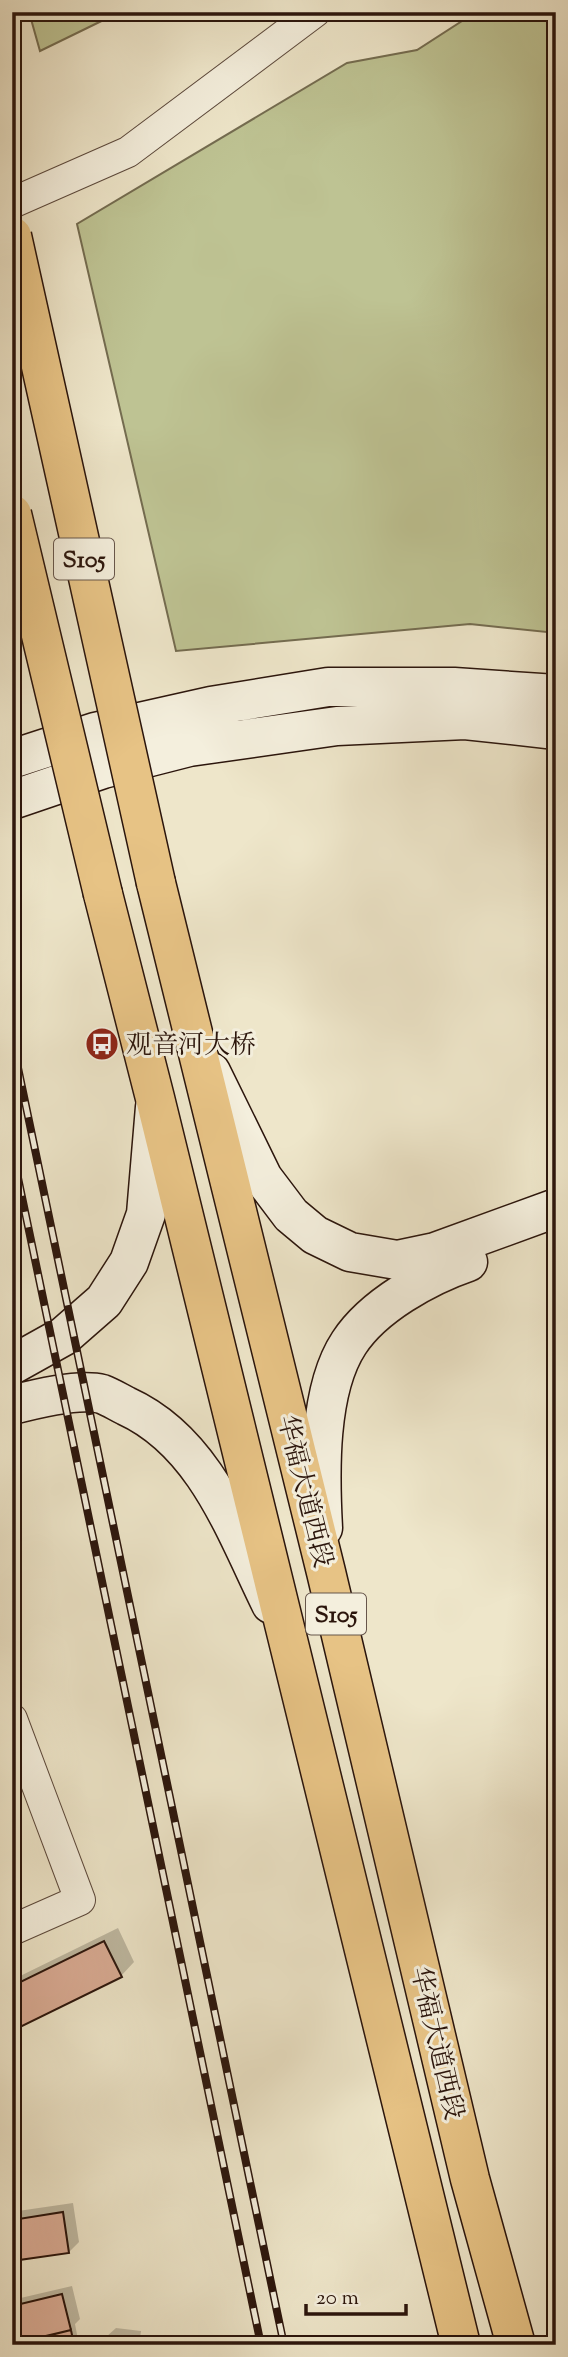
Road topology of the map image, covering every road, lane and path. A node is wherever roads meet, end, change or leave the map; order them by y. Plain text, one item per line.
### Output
1 (315, 12) edge
2 (12, 203) edge
3 (12, 236) edge
4 (12, 514) edge
5 (556, 694) edge
6 (556, 730) edge
7 (12, 759) edge
8 (12, 800) edge
9 (196, 1042) junction
10 (155, 1098) junction
11 (556, 1208) edge
12 (556, 1234) edge
13 (12, 1365) edge
14 (12, 1405) edge
15 (326, 1572) junction
16 (286, 1636) junction
17 (12, 1719) edge
18 (12, 1930) edge
19 (461, 2345) edge
20 (516, 2345) edge

1 - 2 street
3 - 9 main road, 华福大道西段 / S105, bridge
4 - 10 main road, 华福大道西段 / S105, bridge
5 - 7 main road
6 - 8 main road
9 - 11 main road
9 - 15 main road, 华福大道西段 / S105
10 - 13 main road
10 - 16 main road, 华福大道西段 / S105
12 - 15 main road
14 - 16 main road
15 - 20 main road, 华福大道西段 / S105
16 - 19 main road, 华福大道西段 / S105
17 - 18 street

